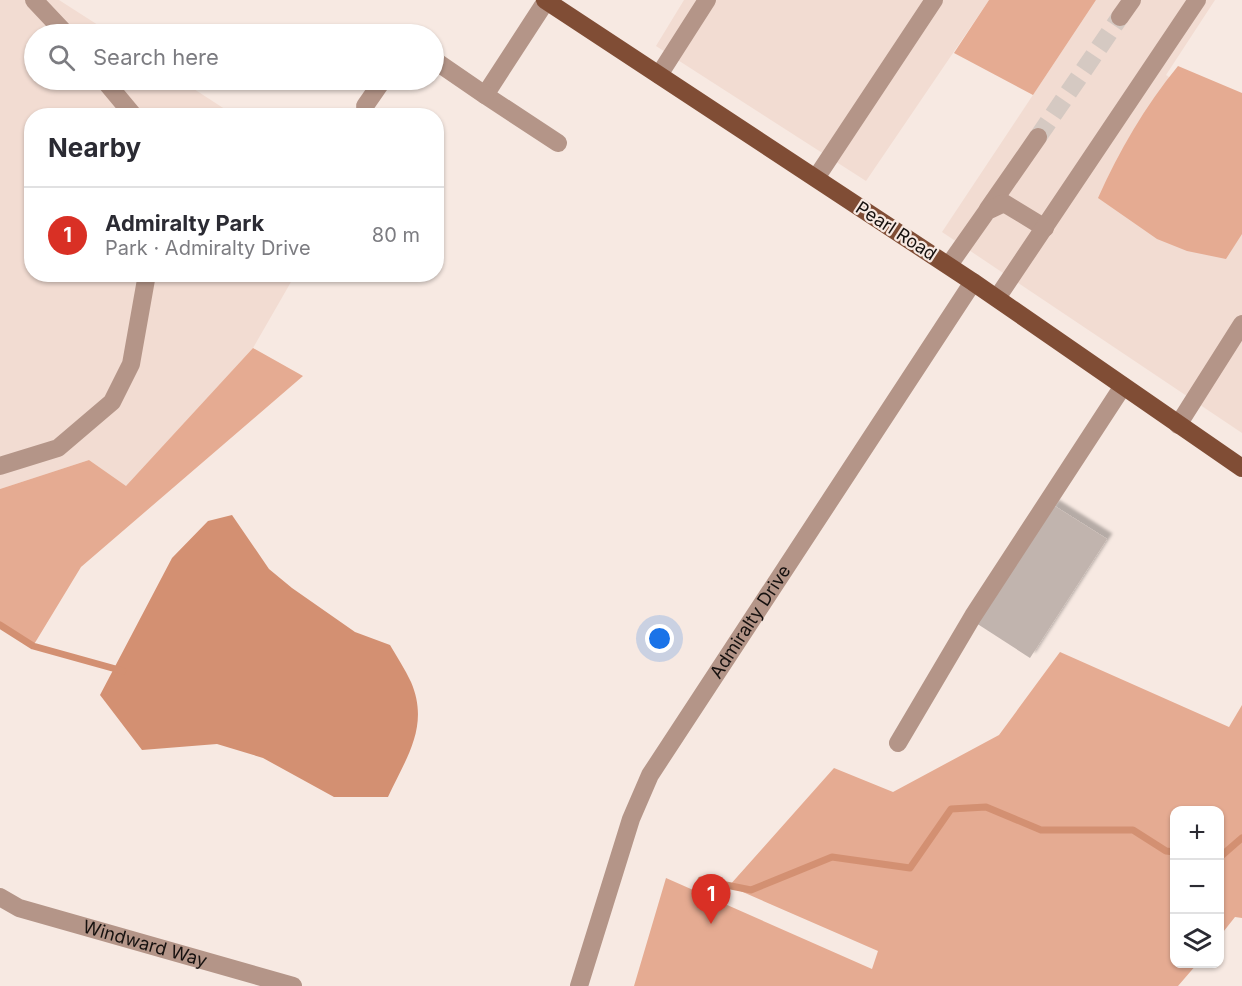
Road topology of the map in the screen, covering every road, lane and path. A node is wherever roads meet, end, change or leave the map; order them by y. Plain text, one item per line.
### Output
1 (33, 0) edge
2 (546, 0) edge
3 (707, 0) edge
4 (933, 0) edge
5 (1132, 0) edge
6 (1197, 0) edge
7 (1120, 17) tunnel mouth
8 (56, 24) edge
9 (444, 67) edge
10 (659, 75) junction
11 (112, 90) edge
12 (376, 90) edge
13 (484, 94) junction
14 (365, 106) dead end
15 (127, 108) edge
16 (1038, 137) tunnel mouth
17 (558, 143) dead end
18 (816, 178) junction
19 (987, 211) junction
20 (1045, 228) junction
21 (949, 265) junction
22 (146, 282) edge
23 (973, 282) junction
24 (997, 298) junction
25 (1241, 329) edge
26 (1123, 386) junction
27 (1178, 425) junction
28 (0, 466) edge
29 (1242, 468) edge
30 (898, 743) dead end
31 (0, 897) edge
32 (293, 986) edge
33 (579, 986) edge

1 - 8 street
2 - 10 main road, Pearl Road
2 - 13 street
3 - 10 street
4 - 18 street
5 - 7 street
6 - 20 street
9 - 13 street
10 - 18 main road, Pearl Road
11 - 15 street
12 - 14 street
13 - 17 street
16 - 19 street
18 - 21 main road, Pearl Road
19 - 20 street
19 - 21 street
20 - 24 street
21 - 23 main road, Pearl Road
22 - 28 street
23 - 24 main road, Pearl Road
23 - 33 street, Admiralty Drive
24 - 26 main road, Pearl Road
25 - 27 street
26 - 27 main road, Pearl Road
26 - 30 street
27 - 29 main road, Pearl Road
31 - 32 street, Windward Way

